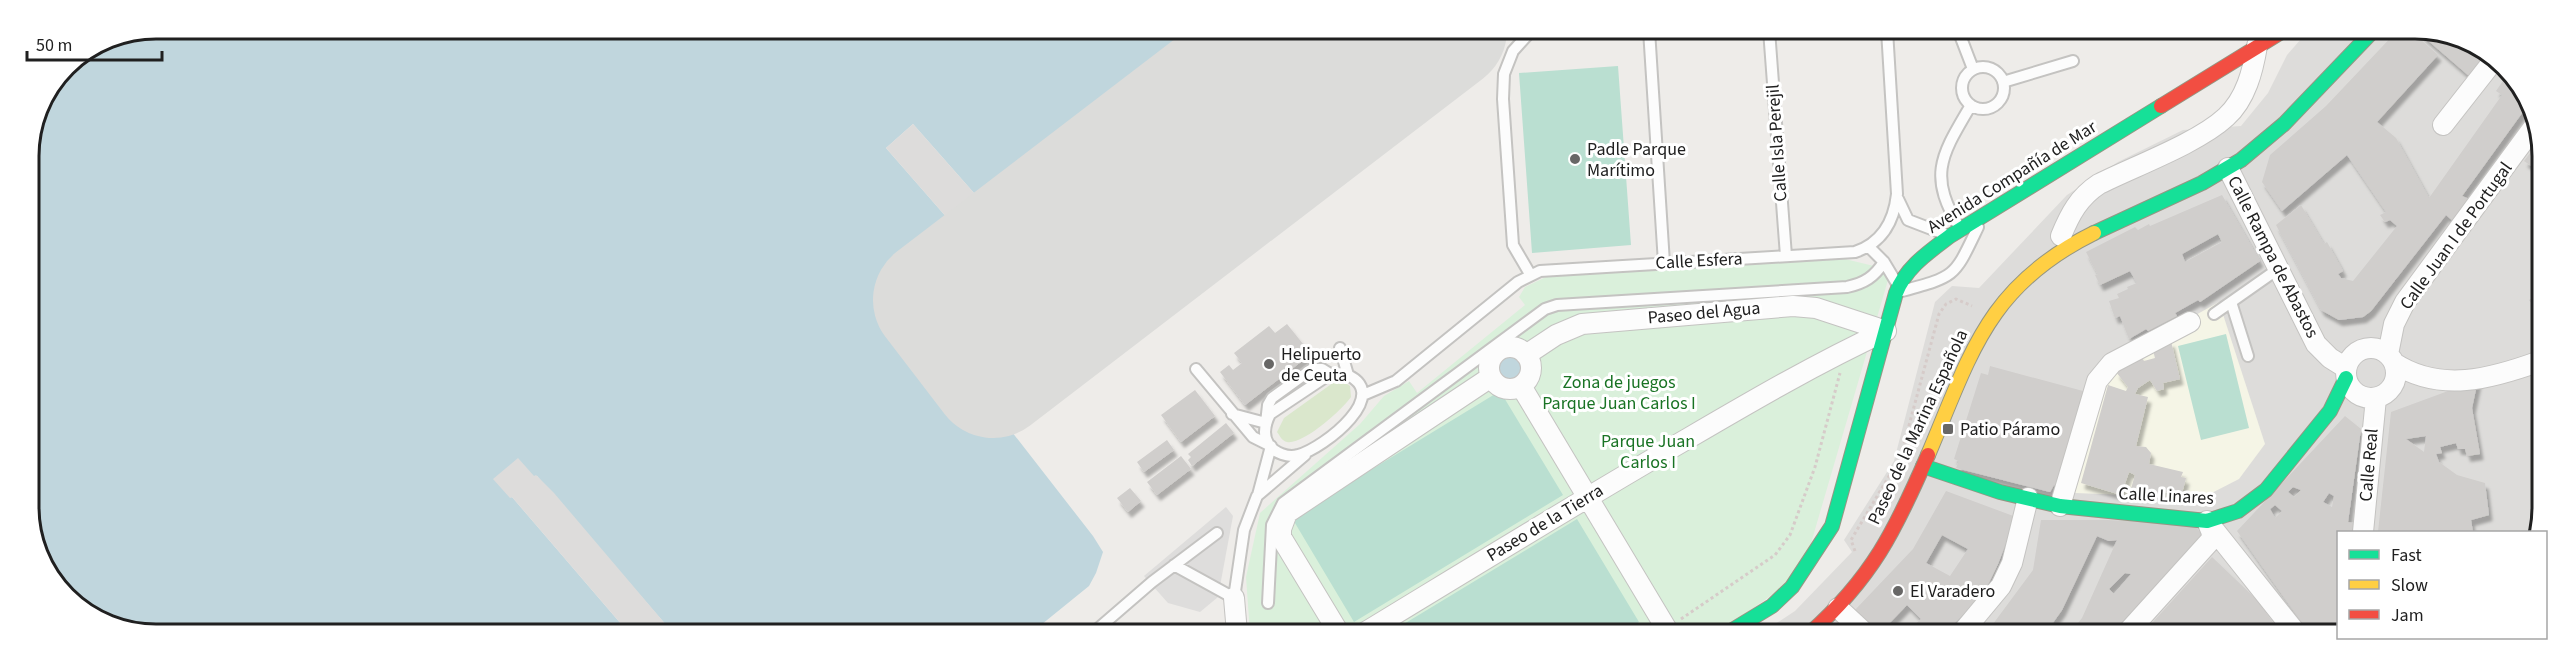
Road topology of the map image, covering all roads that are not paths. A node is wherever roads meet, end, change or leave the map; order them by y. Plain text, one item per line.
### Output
1 (1524, 39) edge
2 (1650, 39) edge
3 (1770, 39) edge
4 (1888, 39) edge
5 (1962, 39) edge
6 (2269, 39) edge
7 (2348, 39) edge
8 (2365, 39) edge
9 (2257, 46) junction
10 (2073, 61) dead end
11 (2489, 66) edge
12 (1974, 69) junction
13 (2003, 82) junction
14 (1971, 105) junction
15 (2443, 125) dead end
16 (2530, 132) edge
17 (2228, 168) junction
18 (2182, 177) dead end
19 (1897, 195) junction
20 (1985, 214) junction
21 (2082, 222) dead end
22 (1955, 233) junction
23 (2049, 243) junction
24 (1869, 248) junction
25 (1786, 256) junction
26 (1884, 262) junction
27 (1664, 263) junction
28 (2278, 269) junction
29 (1530, 274) junction
30 (1897, 289) junction
31 (2013, 290) junction
32 (2231, 302) junction
33 (2214, 314) dead end
34 (2190, 322) dead end
35 (1886, 331) junction
36 (1340, 348) dead end
37 (1527, 355) junction
38 (2248, 356) dead end
39 (2391, 358) junction
40 (2532, 363) edge
41 (1196, 369) dead end
42 (2346, 373) junction
43 (1348, 375) junction
44 (1491, 377) junction
45 (1521, 386) junction
46 (1363, 395) junction
47 (2376, 398) junction
48 (1232, 414) junction
49 (1266, 423) junction
50 (1270, 446) junction
51 (1312, 448) junction
52 (1923, 466) junction
53 (1257, 496) junction
54 (1587, 496) junction
55 (2028, 498) junction
56 (2060, 506) junction
57 (2209, 524) junction
58 (2363, 531) edge
59 (1217, 532) dead end
60 (1174, 565) junction
61 (1234, 598) junction
62 (1268, 603) dead end
63 (1838, 608) junction
64 (1104, 624) edge
65 (1236, 624) edge
66 (1334, 624) edge
67 (1379, 624) edge
68 (1665, 624) edge
69 (1742, 624) edge
70 (1820, 624) edge
71 (1855, 624) edge
72 (1969, 624) edge
73 (2135, 624) edge
74 (2289, 624) edge

1 - 29 lane
2 - 27 lane
3 - 25 lane, Calle Isla Perejil
4 - 19 lane
5 - 12 lane
6 - 9 street, Avenida Compañía de Mar
7 - 18 street
8 - 17 street, Paseo de la Marina Española
9 - 20 street, Avenida Compañía de Mar
9 - 23 street
10 - 13 lane
11 - 15 street
12 - 13 lane
12 - 14 lane
13 - 14 lane
14 - 22 lane
16 - 39 street, Calle Juan I de Portugal
17 - 28 street, Calle Rampa de Abastos
17 - 31 street, Paseo de la Marina Española
19 - 22 lane
19 - 24 lane
20 - 22 street, Avenida Compañía de Mar
20 - 30 lane
21 - 23 street, Paseo de la Marina Española
22 - 30 street, Avenida Compañía de Mar
23 - 31 street, Paseo de la Marina Española
24 - 25 lane, Calle Esfera
24 - 26 lane
25 - 27 lane, Calle Esfera
26 - 30 lane
26 - 62 lane
27 - 29 lane, Calle Esfera
28 - 32 lane
28 - 42 street, Calle Rampa de Abastos
29 - 46 lane
30 - 35 street, Avenida Compañía de Mar
31 - 52 street, Paseo de la Marina Española
32 - 33 lane
32 - 38 lane
34 - 56 street
35 - 37 street, Paseo del Agua
35 - 54 street, Paseo de la Tierra
35 - 69 street, Avenida Compañía de Mar
36 - 43 lane
37 - 44 street
37 - 45 street
39 - 40 street
39 - 42 street
39 - 47 street
41 - 48 lane
42 - 47 street
42 - 57 street, Calle Linares
43 - 46 lane
43 - 49 lane
44 - 45 street
44 - 66 street
45 - 54 street
46 - 51 lane
47 - 58 street, Calle Real
48 - 49 lane
48 - 50 lane
49 - 50 lane
50 - 51 lane
50 - 53 lane
51 - 53 lane
52 - 55 street, Calle Linares
52 - 63 street, Paseo de la Marina Española
53 - 61 lane
54 - 67 street, Paseo de la Tierra
54 - 68 street
55 - 56 street, Calle Linares
55 - 72 street
56 - 57 street, Calle Linares
57 - 73 street
57 - 74 street
59 - 60 lane
60 - 61 lane
60 - 64 lane
61 - 65 street
63 - 70 street, Paseo de la Marina Española
63 - 71 street

